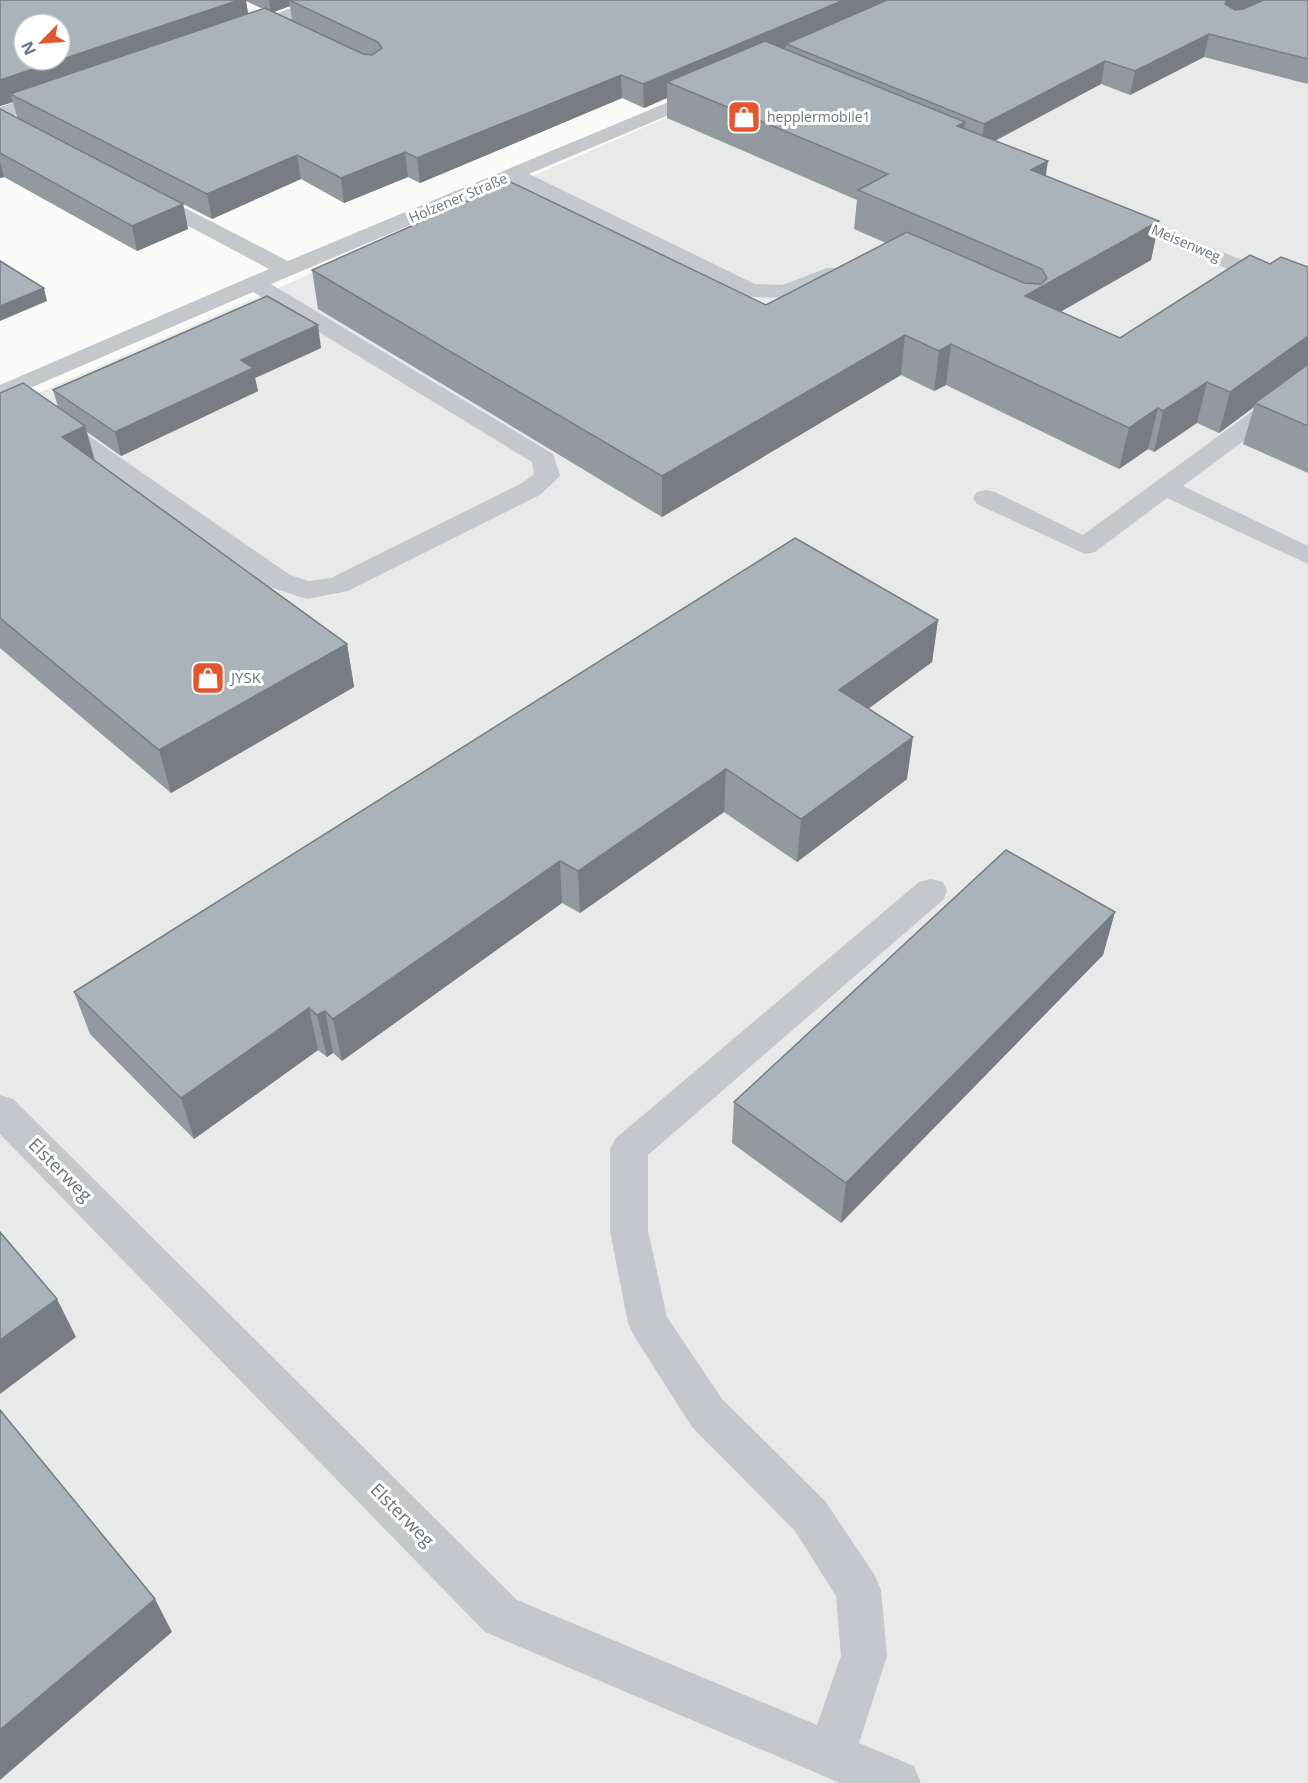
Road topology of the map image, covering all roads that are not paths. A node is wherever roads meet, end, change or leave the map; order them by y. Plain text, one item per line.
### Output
1 (332, 0) edge
2 (246, 9) dead end
3 (272, 21) junction
4 (292, 31) edge
5 (229, 36) edge
6 (722, 85) edge
7 (76, 88) edge
8 (0, 114) edge
9 (514, 175) junction
10 (123, 183) edge
11 (1091, 204) edge
12 (858, 262) edge
13 (287, 269) junction
14 (254, 283) junction
15 (1308, 295) edge
16 (1308, 382) edge
17 (4, 392) edge
18 (1165, 487) junction
19 (986, 498) dead end
20 (1308, 556) edge
21 (931, 891) dead end
22 (0, 1110) edge
23 (831, 1755) junction
24 (897, 1783) edge

1 - 3 street
2 - 3 street
3 - 4 street
3 - 5 street
6 - 9 street, Holzener Straße
7 - 8 street
9 - 12 street
9 - 13 street, Holzener Straße
10 - 13 street
11 - 15 street, Meisenweg
13 - 14 street, Holzener Straße
14 - 17 street, Holzener Straße
14 - 17 street
16 - 18 street
18 - 19 street
18 - 20 street
21 - 23 street
22 - 23 street, Elsterweg
23 - 24 street, Elsterweg

